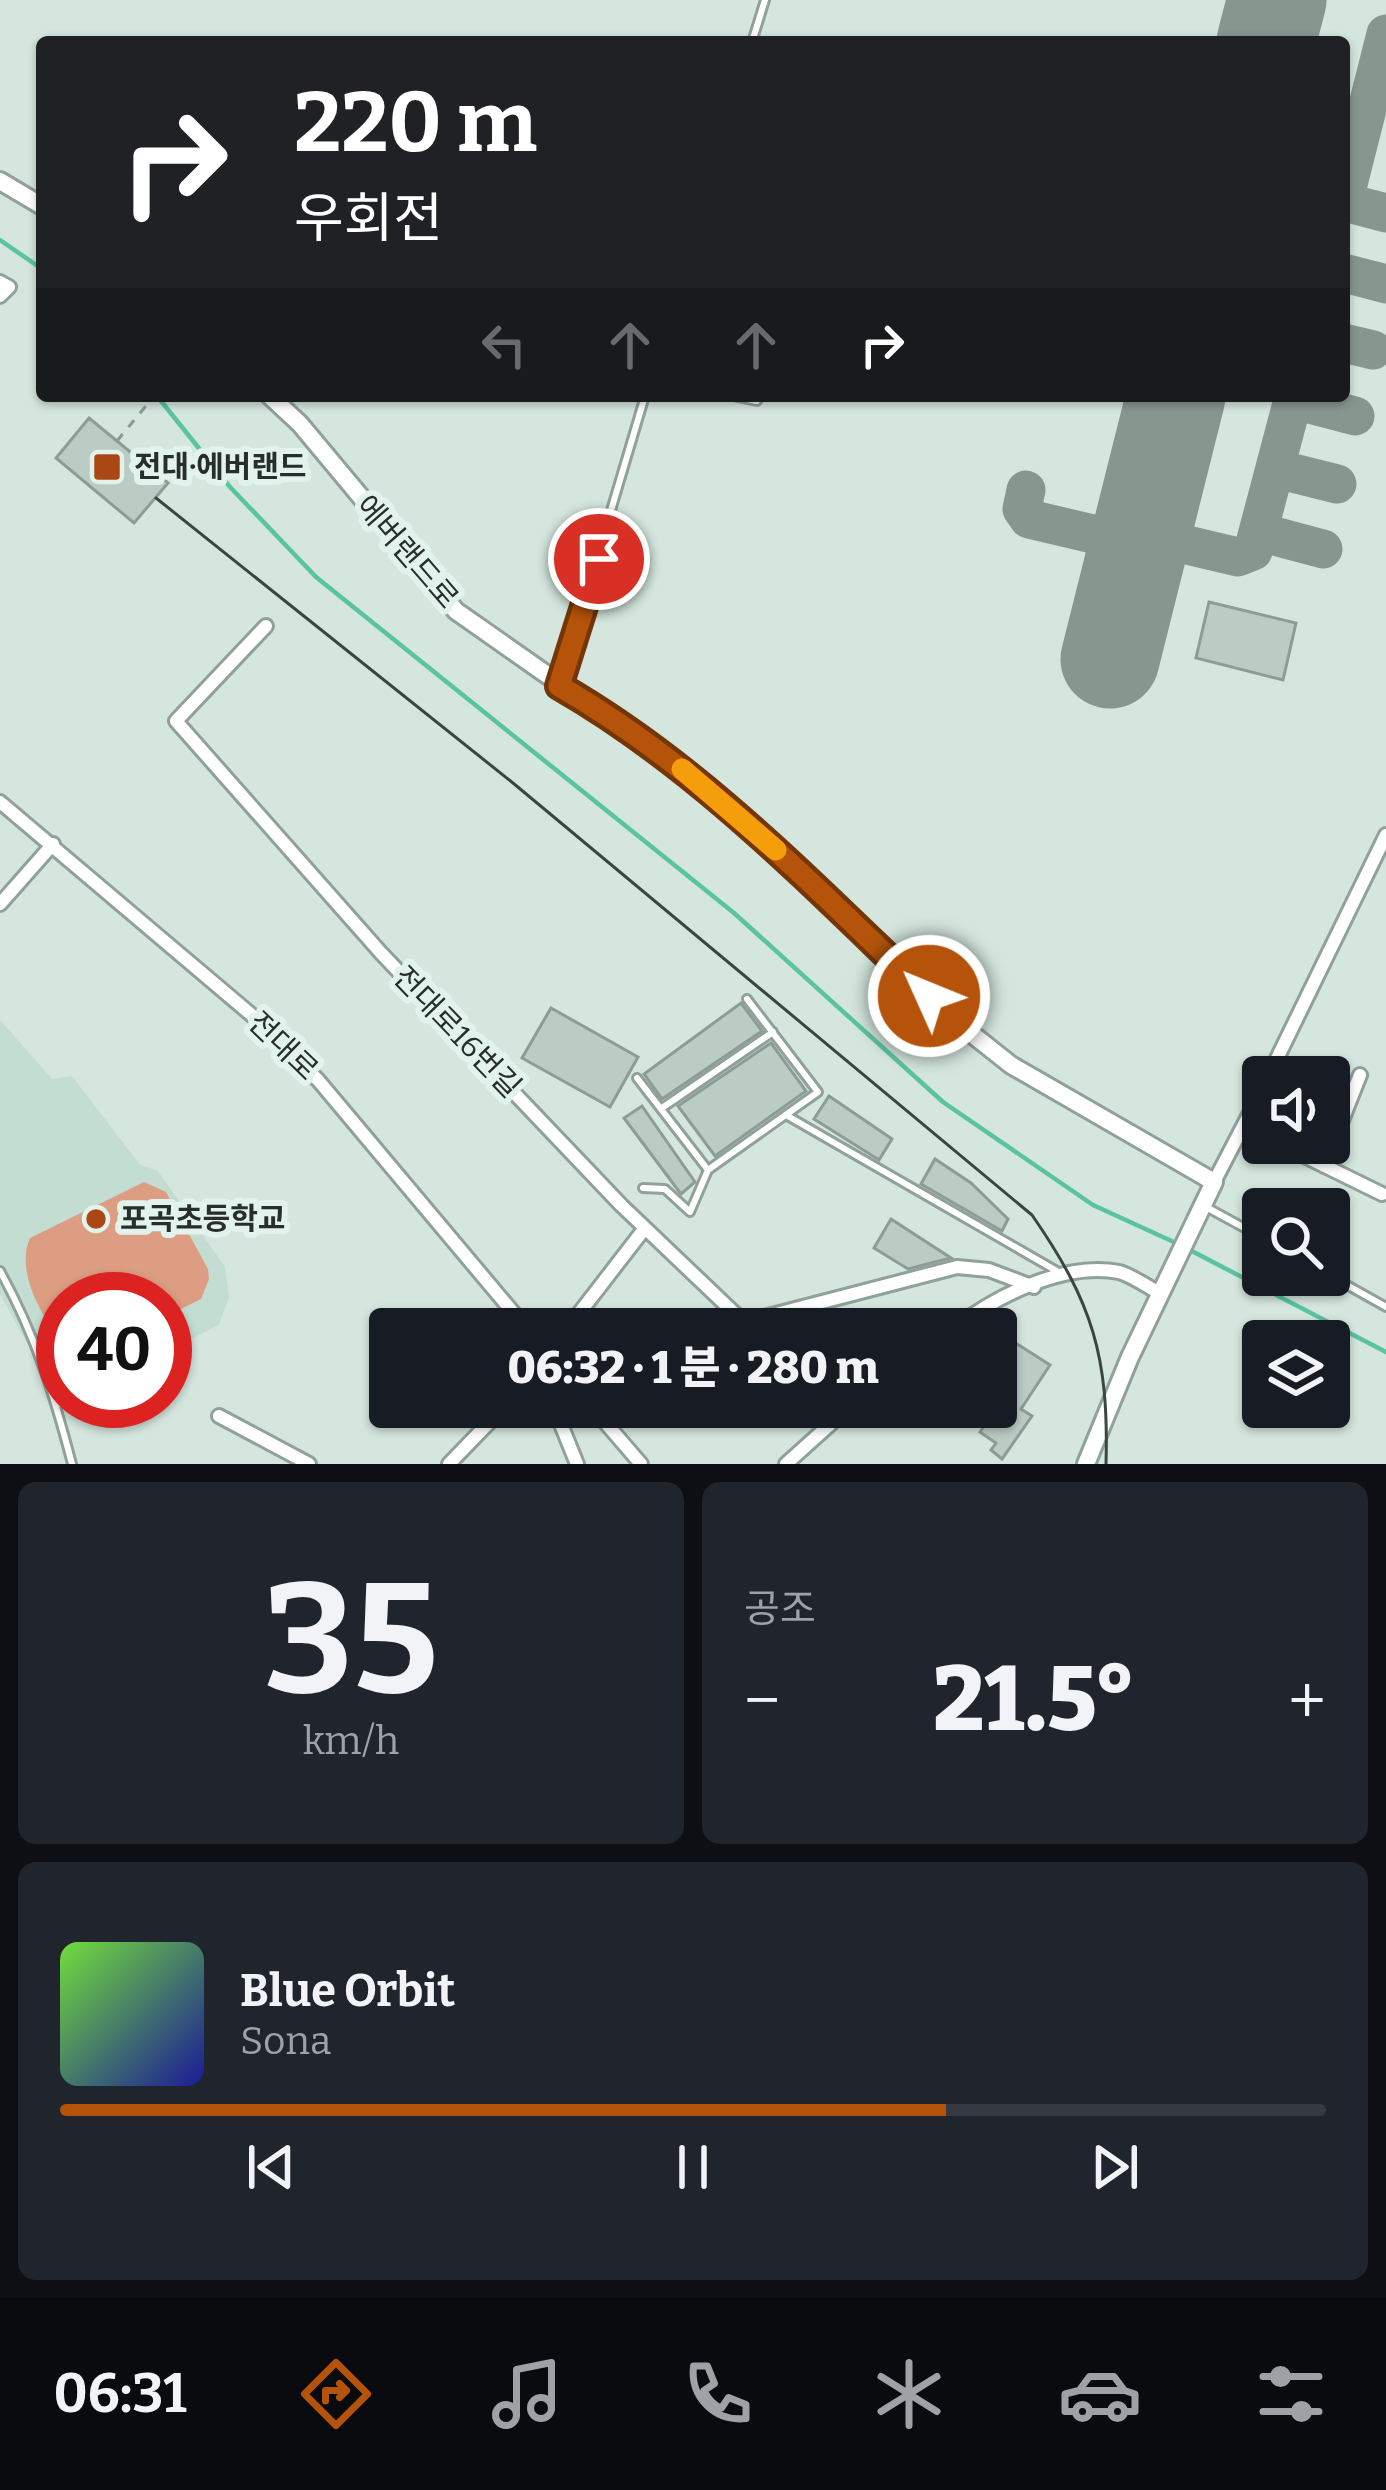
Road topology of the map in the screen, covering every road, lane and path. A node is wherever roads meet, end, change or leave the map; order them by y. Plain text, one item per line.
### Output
1 (765, 0) edge
2 (754, 36) edge
3 (0, 182) edge
4 (36, 203) edge
5 (0, 281) edge
6 (0, 296) edge
7 (149, 402) edge
8 (276, 402) edge
9 (643, 402) edge
10 (117, 441) dead end
11 (266, 626) dead end
12 (559, 686) junction
13 (0, 802) edge
14 (1386, 835) edge
15 (52, 844) junction
16 (0, 904) edge
17 (747, 999) dead end
18 (773, 1032) junction
19 (1278, 1056) edge
20 (1360, 1076) dead end
21 (637, 1078) dead end
22 (661, 1109) junction
23 (786, 1115) junction
24 (1242, 1130) edge
25 (1320, 1164) edge
26 (1324, 1166) junction
27 (708, 1170) junction
28 (1214, 1182) junction
29 (643, 1188) dead end
30 (1382, 1194) dead end
31 (1200, 1212) junction
32 (646, 1228) junction
33 (1242, 1229) edge
34 (0, 1271) edge
35 (1066, 1275) junction
36 (1165, 1286) junction
37 (1034, 1287) junction
38 (1350, 1287) edge
39 (1386, 1307) edge
40 (510, 1308) edge
41 (583, 1308) edge
42 (729, 1308) edge
43 (812, 1308) edge
44 (987, 1308) edge
45 (36, 1343) edge
46 (219, 1416) dead end
47 (63, 1428) edge
48 (484, 1428) edge
49 (562, 1428) edge
50 (610, 1428) edge
51 (827, 1428) edge
52 (72, 1464) edge
53 (309, 1464) edge
54 (449, 1464) edge
55 (577, 1464) edge
56 (640, 1464) edge
57 (786, 1464) edge
58 (1086, 1464) edge

1 - 2 lane
3 - 4 street
5 - 6 street
7 - 10 path
8 - 12 street, 에버랜드로
9 - 12 lane
11 - 32 street, 전대로16번길
12 - 28 street, 에버랜드로
13 - 15 street, 전대로
14 - 19 street
15 - 16 street
15 - 40 street, 전대로
17 - 18 lane
18 - 22 lane
18 - 23 lane
20 - 26 street
21 - 22 lane
22 - 27 lane
23 - 27 lane
23 - 35 lane
24 - 28 street
25 - 26 street
26 - 30 street
27 - 29 lane
28 - 31 street
31 - 33 lane
31 - 36 street
32 - 41 street
32 - 42 street, 전대로16번길
34 - 45 lane
35 - 36 street
35 - 37 street
36 - 58 street
37 - 43 street
37 - 44 street
38 - 39 lane
46 - 53 street
47 - 52 lane
48 - 54 street
49 - 55 street
50 - 56 street
51 - 57 street

